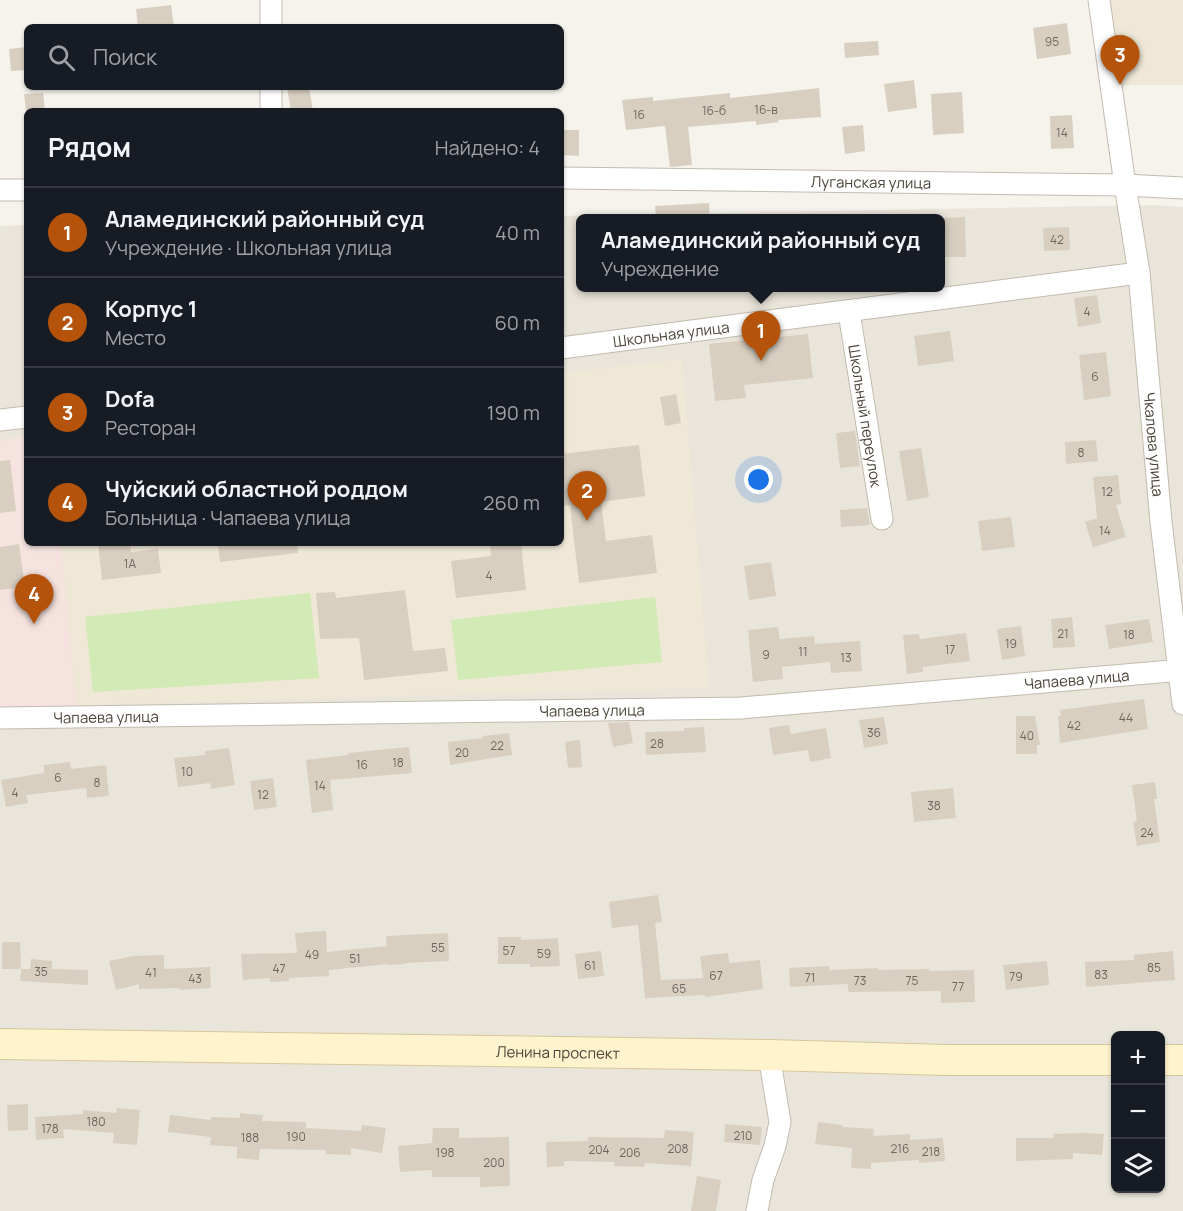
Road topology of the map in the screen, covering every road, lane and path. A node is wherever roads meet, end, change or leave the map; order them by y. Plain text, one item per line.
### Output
1 (272, 0) edge
2 (1100, 0) edge
3 (271, 24) edge
4 (271, 90) edge
5 (271, 108) edge
6 (564, 178) edge
7 (1125, 185) junction
8 (1183, 188) edge
9 (0, 190) edge
10 (24, 190) edge
11 (1139, 273) junction
12 (849, 312) junction
13 (564, 348) edge
14 (24, 417) edge
15 (0, 420) edge
16 (882, 519) dead end
17 (1182, 670) edge
18 (1183, 704) edge
19 (0, 718) edge
20 (0, 1044) edge
21 (769, 1055) junction
22 (1111, 1060) edge
23 (1165, 1060) edge
24 (1183, 1060) edge
25 (757, 1211) edge

1 - 3 street
2 - 7 street, Чкалова улица
4 - 5 street
6 - 7 street, Луганская улица
7 - 8 street, Луганская улица
7 - 11 street, Чкалова улица
9 - 10 street
11 - 12 street, Школьная улица
11 - 17 street, Чкалова улица
12 - 13 street, Школьная улица
12 - 16 street, Школьный переулок
14 - 15 street
17 - 18 street, Чкалова улица
17 - 19 street, Чапаева улица
20 - 21 main road, Ленина проспект
21 - 22 main road, Ленина проспект
21 - 25 street
23 - 24 main road

